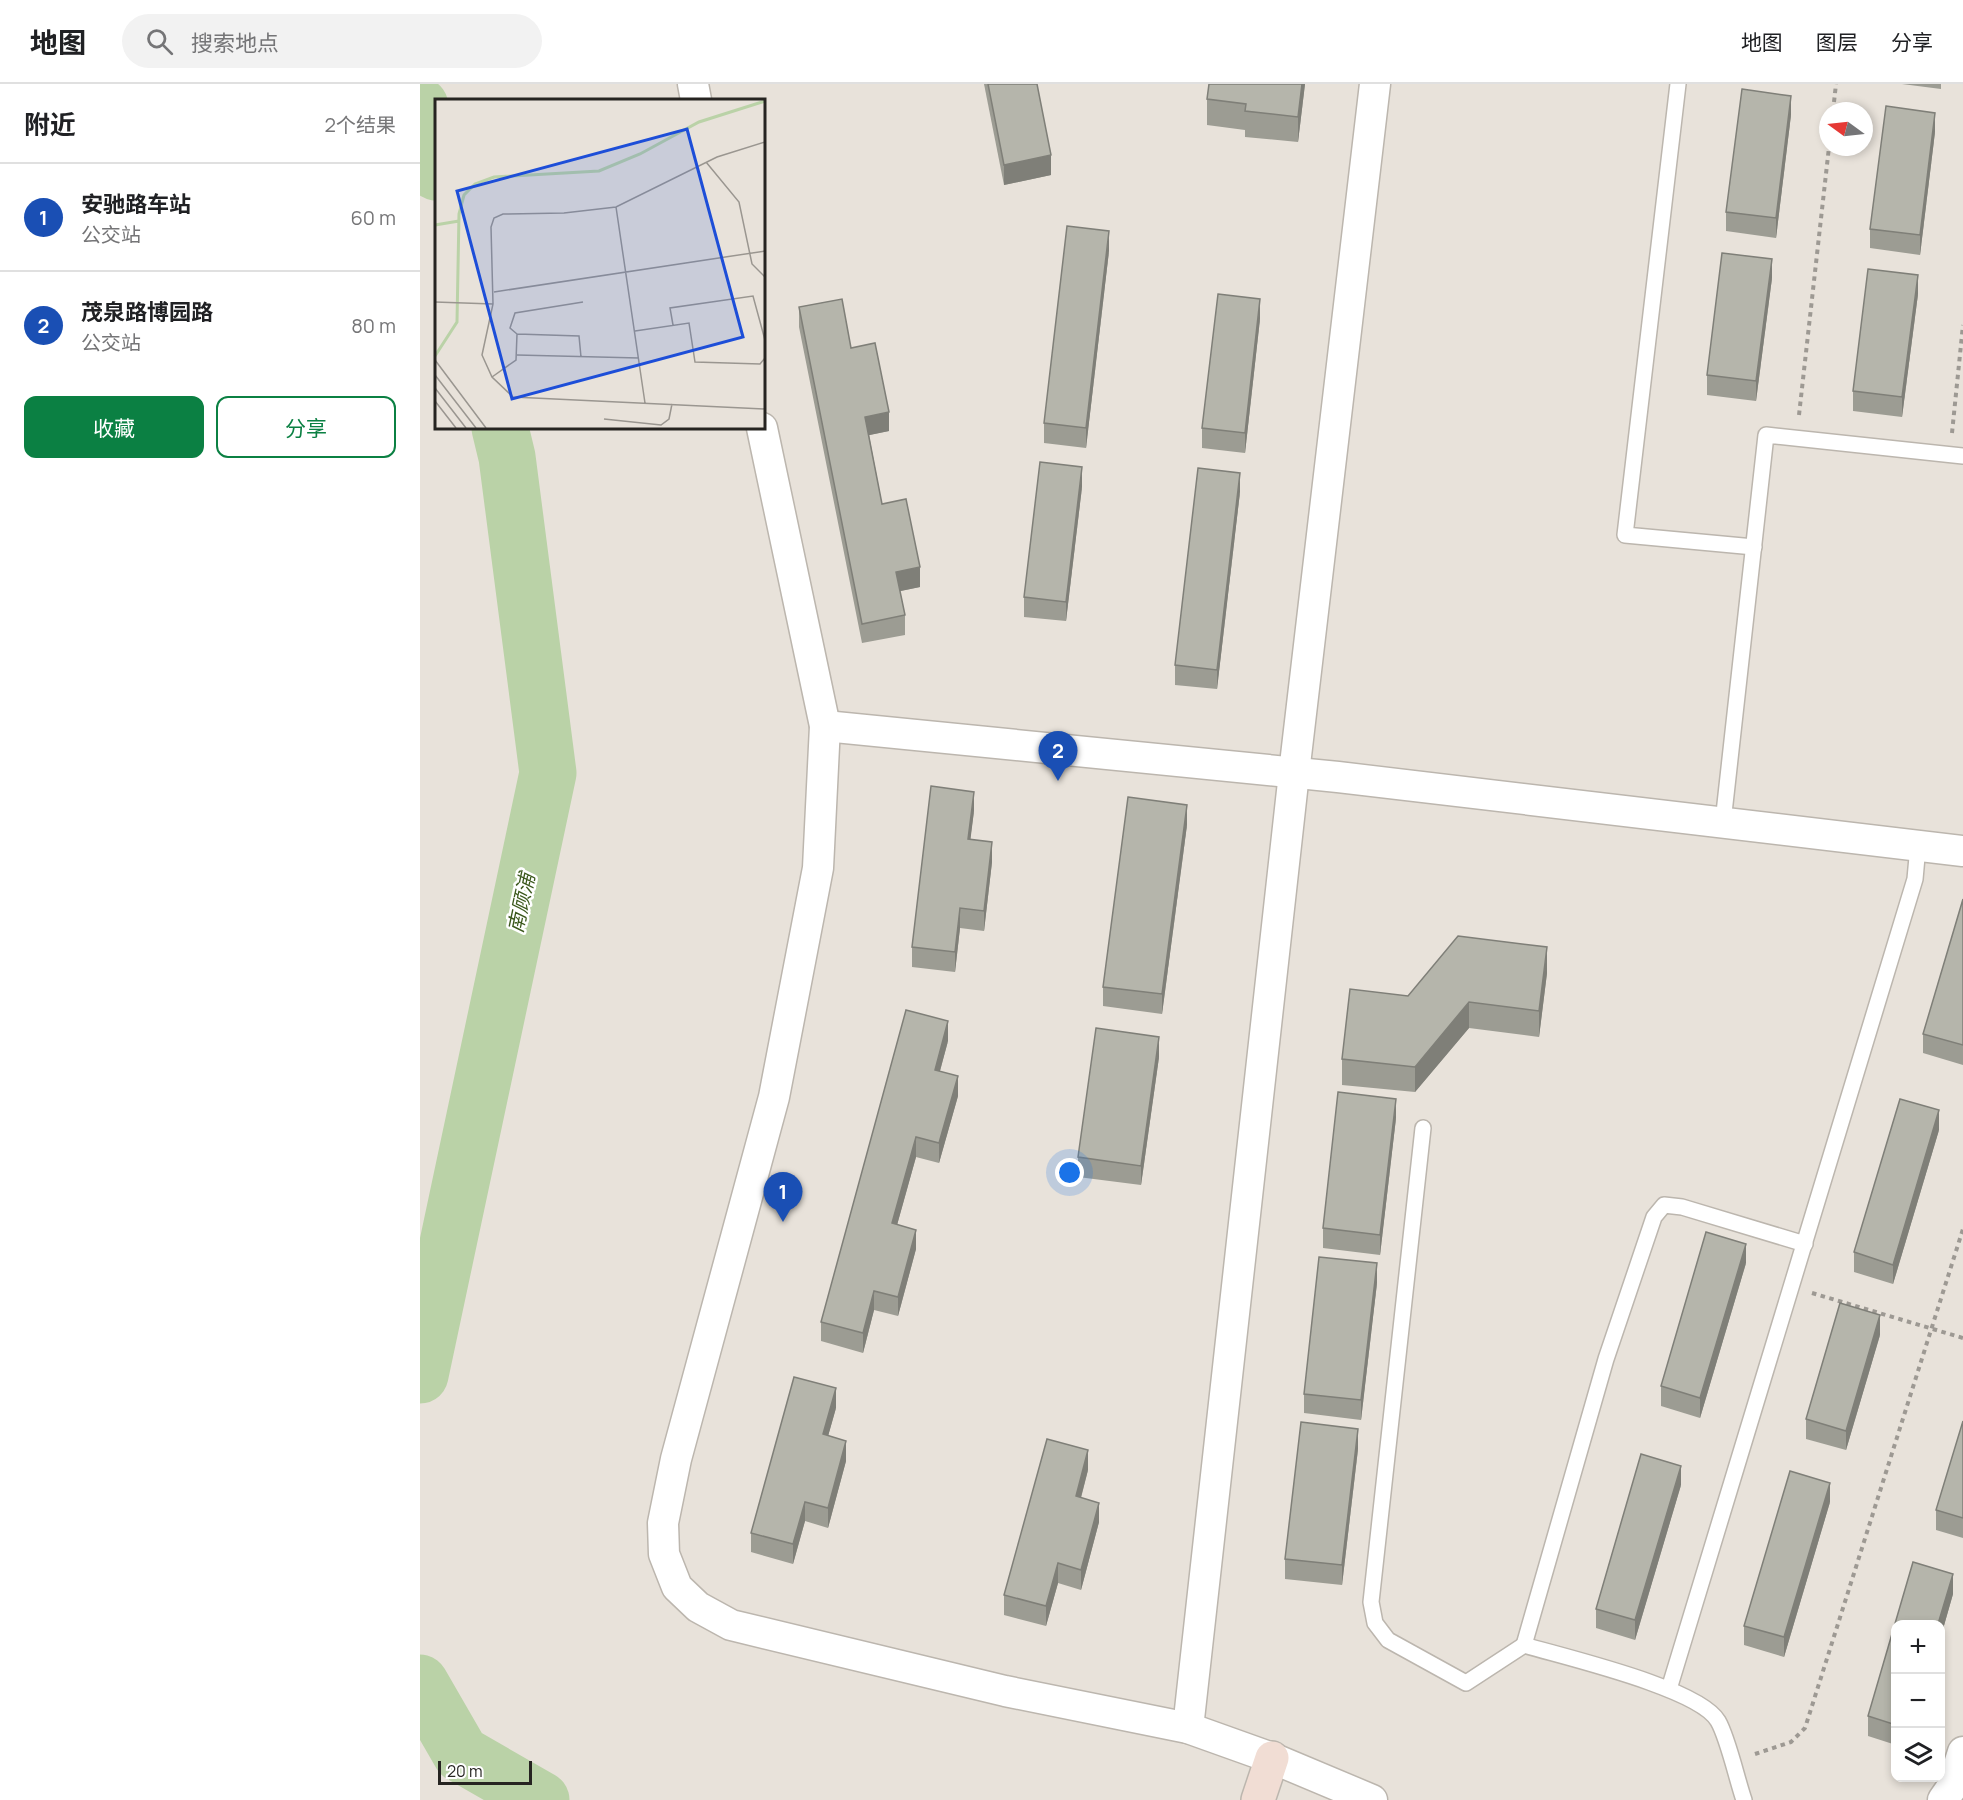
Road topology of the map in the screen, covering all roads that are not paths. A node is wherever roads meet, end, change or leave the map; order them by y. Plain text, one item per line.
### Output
1 (693, 84) edge
2 (1375, 84) edge
3 (1678, 84) edge
4 (696, 99) edge
5 (762, 429) edge
6 (1956, 456) edge
7 (1754, 547) junction
8 (825, 726) junction
9 (1294, 773) junction
10 (1723, 822) junction
11 (1918, 846) junction
12 (1963, 851) edge
13 (1423, 1128) dead end
14 (1805, 1244) junction
15 (1524, 1645) junction
16 (1669, 1689) junction
17 (1188, 1728) junction
18 (1963, 1752) edge
19 (1272, 1758) junction
20 (1257, 1800) edge
21 (1372, 1800) edge
22 (1744, 1800) edge
23 (1943, 1800) edge

1 - 4 street
2 - 9 street
3 - 7 lane
5 - 8 street
6 - 7 lane
7 - 10 lane
8 - 9 street
8 - 17 street
9 - 10 street
9 - 17 street
10 - 11 street
11 - 12 street
11 - 14 lane
13 - 15 lane
14 - 15 lane
14 - 16 lane
15 - 16 lane
16 - 22 lane
17 - 19 street
18 - 23 street
19 - 20 street
19 - 21 street

